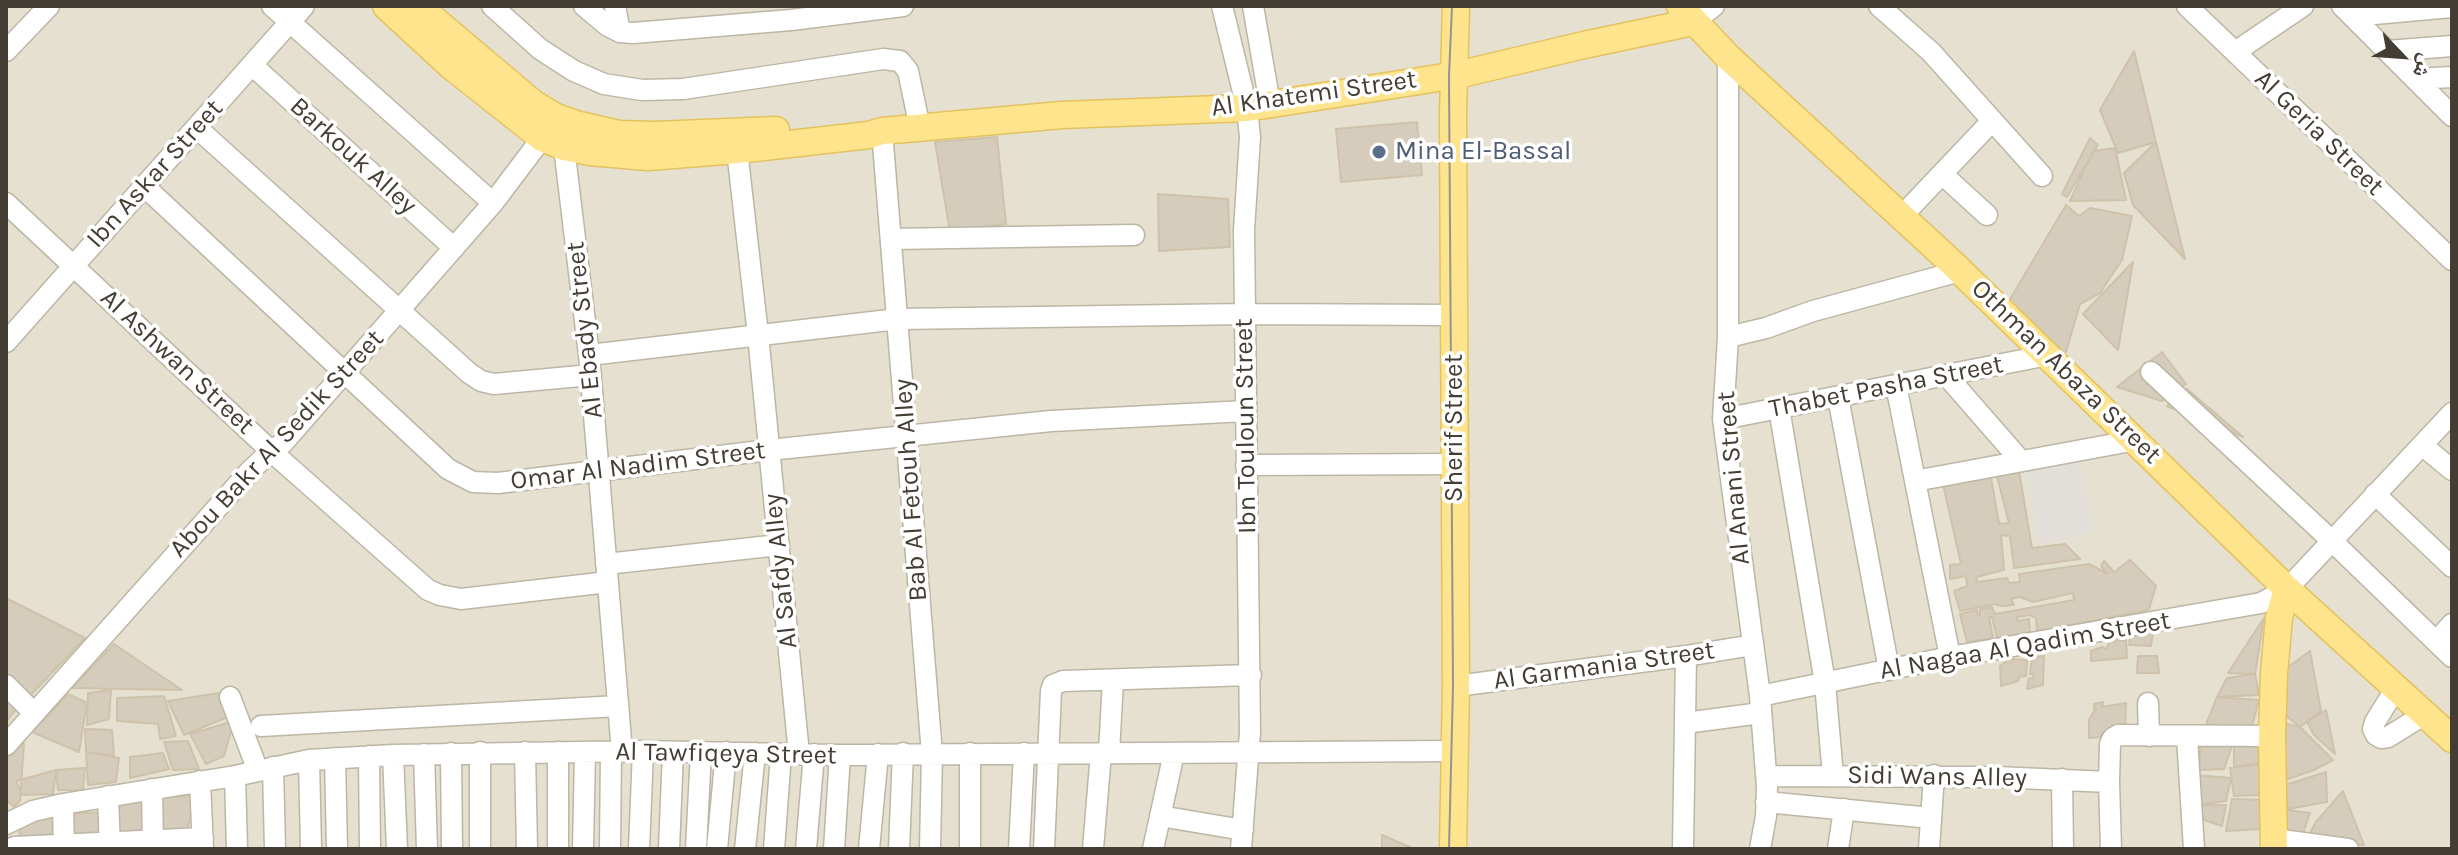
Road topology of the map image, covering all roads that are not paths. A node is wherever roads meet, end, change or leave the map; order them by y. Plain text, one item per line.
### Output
1 (49, 6) edge
2 (272, 6) edge
3 (386, 6) edge
4 (418, 6) edge
5 (492, 6) edge
6 (584, 6) edge
7 (615, 6) edge
8 (903, 6) edge
9 (1222, 6) edge
10 (1253, 6) edge
11 (1456, 6) edge
12 (1714, 6) edge
13 (1879, 6) edge
14 (2187, 6) edge
15 (2452, 7) edge
16 (2293, 9) edge
17 (2347, 11) edge
18 (297, 14) edge
19 (1686, 14) edge
20 (620, 32) junction
21 (2452, 46) edge
22 (6, 51) edge
23 (2387, 51) junction
24 (2235, 52) junction
25 (1728, 57) junction
26 (252, 65) junction
27 (1453, 75) junction
28 (2452, 77) edge
29 (2415, 79) junction
30 (1259, 106) junction
31 (2452, 116) edge
32 (1991, 122) junction
33 (197, 128) junction
34 (920, 128) junction
35 (882, 131) junction
36 (553, 143) junction
37 (737, 150) junction
38 (1942, 174) junction
39 (2042, 176) dead end
40 (144, 186) junction
41 (6, 203) edge
42 (493, 203) junction
43 (1987, 215) dead end
44 (1902, 216) junction
45 (1134, 235) dead end
46 (892, 239) junction
47 (454, 248) junction
48 (2452, 260) edge
49 (74, 266) junction
50 (1960, 271) junction
51 (400, 311) junction
52 (1245, 314) junction
53 (1454, 315) junction
54 (898, 319) junction
55 (758, 335) junction
56 (1728, 337) junction
57 (6, 342) edge
58 (2048, 355) junction
59 (590, 365) junction
60 (2151, 372) dead end
61 (345, 373) junction
62 (1946, 375) junction
63 (1896, 385) junction
64 (1838, 397) junction
65 (1779, 408) junction
66 (1246, 411) junction
67 (2452, 413) edge
68 (1723, 419) junction
69 (907, 436) junction
70 (2136, 440) junction
71 (2422, 445) junction
72 (769, 450) junction
73 (271, 451) junction
74 (2021, 461) junction
75 (1455, 464) junction
76 (1246, 465) junction
77 (2452, 470) edge
78 (599, 471) junction
79 (1915, 481) junction
80 (2375, 494) junction
81 (2332, 541) junction
82 (779, 545) junction
83 (2452, 567) edge
84 (607, 573) junction
85 (2287, 589) junction
86 (2452, 624) edge
87 (2436, 642) junction
88 (1753, 645) junction
89 (1686, 656) junction
90 (1950, 657) junction
91 (2452, 657) edge
92 (1889, 670) junction
93 (1251, 675) junction
94 (1113, 680) junction
95 (1825, 683) junction
96 (6, 685) edge
97 (1456, 686) junction
98 (2396, 688) junction
99 (230, 697) dead end
100 (2148, 703) dead end
101 (1760, 705) junction
102 (618, 706) junction
103 (34, 713) junction
104 (2425, 714) junction
105 (1685, 723) junction
106 (261, 726) dead end
107 (2149, 736) junction
108 (2272, 736) junction
109 (2187, 737) junction
110 (2452, 739) edge
111 (6, 745) edge
112 (643, 751) junction
113 (1454, 751) junction
114 (480, 752) junction
115 (525, 752) junction
116 (558, 752) junction
117 (585, 752) junction
118 (616, 752) junction
119 (673, 752) junction
120 (701, 752) junction
121 (726, 752) junction
122 (451, 753) junction
123 (755, 753) junction
124 (903, 753) junction
125 (970, 753) junction
126 (1024, 753) junction
127 (1049, 753) junction
128 (1105, 753) junction
129 (1174, 753) junction
130 (424, 754) junction
131 (798, 754) junction
132 (878, 754) junction
133 (932, 754) junction
134 (1249, 754) junction
135 (393, 755) junction
136 (840, 755) junction
137 (369, 756) junction
138 (335, 758) junction
139 (309, 760) junction
140 (266, 769) junction
141 (1934, 775) junction
142 (235, 776) junction
143 (1766, 776) junction
144 (1833, 776) junction
145 (2062, 779) junction
146 (200, 781) junction
147 (2109, 782) junction
148 (152, 789) junction
149 (108, 796) junction
150 (1766, 802) junction
151 (63, 804) junction
152 (1844, 809) junction
153 (1160, 816) junction
154 (1931, 818) junction
155 (10, 821) edge
156 (1242, 840) edge
157 (203, 844) edge
158 (2274, 844) edge
159 (153, 845) edge
160 (110, 846) edge
161 (64, 847) edge
162 (14, 848) edge
163 (237, 849) edge
164 (275, 849) edge
165 (311, 849) edge
166 (337, 849) edge
167 (370, 849) edge
168 (397, 849) edge
169 (427, 849) edge
170 (452, 849) edge
171 (480, 849) edge
172 (527, 849) edge
173 (558, 849) edge
174 (583, 849) edge
175 (610, 849) edge
176 (639, 849) edge
177 (669, 849) edge
178 (696, 849) edge
179 (717, 849) edge
180 (745, 849) edge
181 (774, 849) edge
182 (806, 849) edge
183 (834, 849) edge
184 (869, 849) edge
185 (899, 849) edge
186 (930, 849) edge
187 (970, 849) edge
188 (1019, 849) edge
189 (1044, 849) edge
190 (1093, 849) edge
191 (1153, 849) edge
192 (1453, 849) edge
193 (1683, 849) edge
194 (1760, 849) edge
195 (1838, 849) edge
196 (1929, 849) edge
197 (2063, 849) edge
198 (2111, 849) edge
199 (2194, 849) edge
200 (2348, 849) edge

1 - 22 street
2 - 18 street
3 - 36 main road, Al Khatemi Street
4 - 35 main road, Al Khatemi Street
5 - 34 street
6 - 20 street
7 - 20 street
8 - 20 street
9 - 30 street, Ibn Touloun Street
10 - 30 street
11 - 27 main road, Sherif Street
12 - 19 street
13 - 32 street
14 - 24 street, Al Geria Street
15 - 17 street
16 - 24 street
17 - 23 street
18 - 26 street, Ibn Askar Street
18 - 42 street
19 - 25 main road, Othman Abaza Street
19 - 27 main road, Al Khatemi Street
21 - 23 street
23 - 29 street
24 - 48 street, Al Geria Street
25 - 44 main road, Othman Abaza Street
25 - 56 street, Al Anani Street
26 - 33 street, Ibn Askar Street
26 - 47 street, Barkouk Alley
27 - 30 main road, Al Khatemi Street
27 - 53 main road, Sherif Street
28 - 29 street
29 - 31 street
30 - 34 main road, Al Khatemi Street
30 - 52 street, Ibn Touloun Street
32 - 38 street
32 - 39 street
33 - 40 street, Ibn Askar Street
33 - 51 street
34 - 35 main road, Al Khatemi Street
35 - 37 main road, Al Khatemi Street
35 - 46 street, Bab Al Fetouh Alley
36 - 37 main road, Al Khatemi Street
36 - 42 street, Abou Bakr Al Sedik Street
36 - 59 street, Al Ebady Street
37 - 55 street, Al Safdy Alley
38 - 43 street
38 - 44 street
40 - 49 street, Ibn Askar Street
40 - 61 street, Omar Al Nadim Street
41 - 49 street, Al Ashwan Street
42 - 47 street, Abou Bakr Al Sedik Street
44 - 50 main road, Othman Abaza Street
45 - 46 street
46 - 54 street, Bab Al Fetouh Alley
47 - 51 street, Abou Bakr Al Sedik Street
49 - 57 street, Ibn Askar Street
49 - 73 street, Al Ashwan Street
50 - 56 street
50 - 58 main road, Othman Abaza Street
51 - 59 street
51 - 61 street, Abou Bakr Al Sedik Street
52 - 53 street
52 - 54 street
52 - 66 street, Ibn Touloun Street
53 - 75 main road, Sherif Street
54 - 55 street
54 - 69 street, Bab Al Fetouh Alley
55 - 59 street
55 - 72 street, Al Safdy Alley
56 - 68 street, Al Anani Street
58 - 62 street, Thabet Pasha Street
58 - 70 main road, Othman Abaza Street
59 - 78 street, Al Ebady Street
60 - 81 street
61 - 73 street, Abou Bakr Al Sedik Street
61 - 78 street, Omar Al Nadim Street
62 - 63 street, Thabet Pasha Street
62 - 74 street
63 - 64 street, Thabet Pasha Street
63 - 79 street
64 - 65 street, Thabet Pasha Street
64 - 92 street
65 - 68 street, Thabet Pasha Street
65 - 95 street
66 - 69 street, Omar Al Nadim Street
66 - 76 street, Ibn Touloun Street
67 - 71 street
68 - 88 street, Al Anani Street
69 - 72 street, Omar Al Nadim Street
69 - 133 street, Bab Al Fetouh Alley
70 - 74 street
70 - 85 main road, Othman Abaza Street
71 - 77 street
71 - 80 street
72 - 78 street, Omar Al Nadim Street
72 - 82 street, Al Safdy Alley
73 - 84 street, Al Ashwan Street
73 - 103 street, Abou Bakr Al Sedik Street
74 - 79 street
75 - 76 street
75 - 97 main road, Sherif Street
76 - 93 street, Ibn Touloun Street
78 - 84 street, Al Ebady Street
79 - 90 street
80 - 81 street
80 - 83 street
81 - 85 street
81 - 87 street
82 - 84 street, Al Ashwan Street
82 - 131 street, Al Safdy Alley
84 - 102 street, Al Ebady Street
85 - 90 street, Al Nagaa Al Qadim Street
85 - 98 main road, Othman Abaza Street
85 - 108 main road
86 - 87 street
87 - 91 street
88 - 89 street, Al Garmania Street
88 - 101 street, Al Anani Street
89 - 97 street, Al Garmania Street
89 - 105 street
90 - 92 street, Al Nagaa Al Qadim Street
92 - 95 street, Al Nagaa Al Qadim Street
93 - 94 street
93 - 134 street, Ibn Touloun Street
94 - 127 street
94 - 128 street
95 - 101 street, Al Nagaa Al Qadim Street
95 - 144 street
96 - 103 street
97 - 113 main road, Sherif Street
98 - 104 main road, Othman Abaza Street
98 - 104 street
99 - 140 street
100 - 107 street
101 - 105 street, Al Nagaa Al Qadim Street
101 - 143 street, Al Anani Street
102 - 106 street
102 - 118 street, Al Ebady Street
103 - 111 street, Abou Bakr Al Sedik Street
104 - 110 main road, Othman Abaza Street
105 - 193 street
107 - 109 street
107 - 147 street
108 - 109 street
108 - 158 main road
109 - 199 street
112 - 118 street, Al Tawfiqeya Street
112 - 119 street, Al Tawfiqeya Street
112 - 176 street
113 - 134 street, Al Tawfiqeya Street
113 - 192 main road, Sherif Street
114 - 115 street, Al Tawfiqeya Street
114 - 122 street, Al Tawfiqeya Street
114 - 171 street
115 - 116 street, Al Tawfiqeya Street
115 - 172 street
116 - 117 street, Al Tawfiqeya Street
116 - 173 street
117 - 118 street, Al Tawfiqeya Street
117 - 174 street
118 - 175 street, Al Ebady Street
119 - 120 street, Al Tawfiqeya Street
119 - 177 street
120 - 121 street, Al Tawfiqeya Street
120 - 178 street
121 - 123 street, Al Tawfiqeya Street
121 - 179 street
122 - 130 street, Al Tawfiqeya Street
122 - 170 street
123 - 131 street, Al Tawfiqeya Street
123 - 180 street
124 - 132 street, Al Tawfiqeya Street
124 - 133 street, Al Tawfiqeya Street
124 - 185 street
125 - 126 street, Al Tawfiqeya Street
125 - 133 street, Al Tawfiqeya Street
125 - 187 street
126 - 127 street, Al Tawfiqeya Street
126 - 188 street
127 - 128 street, Al Tawfiqeya Street
127 - 189 street
128 - 129 street, Al Tawfiqeya Street
128 - 190 street
129 - 134 street, Al Tawfiqeya Street
129 - 153 street
130 - 135 street, Al Tawfiqeya Street
130 - 169 street
131 - 136 street, Al Tawfiqeya Street
131 - 181 street
131 - 182 street
132 - 136 street, Al Tawfiqeya Street
132 - 184 street
133 - 186 street, Bab Al Fetouh Alley
134 - 156 street, Ibn Touloun Street
135 - 137 street, Al Tawfiqeya Street
135 - 168 street
136 - 183 street
137 - 138 street, Al Tawfiqeya Street
137 - 167 street
138 - 139 street, Al Tawfiqeya Street
138 - 166 street
139 - 140 street, Al Tawfiqeya Street
139 - 165 street
140 - 142 street, Al Tawfiqeya Street
140 - 164 street
141 - 144 street, Sidi Wans Alley
141 - 145 street, Sidi Wans Alley
141 - 154 street
142 - 146 street, Al Tawfiqeya Street
142 - 163 street
143 - 144 street, Sidi Wans Alley
143 - 150 street, Al Anani Street
145 - 147 street, Sidi Wans Alley
145 - 197 street
146 - 148 street, Al Tawfiqeya Street
146 - 157 street
147 - 198 street
148 - 149 street, Al Tawfiqeya Street
148 - 159 street
149 - 151 street, Al Tawfiqeya Street
149 - 160 street
150 - 152 street
150 - 194 street, Al Anani Street
151 - 155 street, Al Tawfiqeya Street
151 - 161 street
152 - 154 street
152 - 195 street
153 - 156 street
153 - 191 street
154 - 196 street
155 - 162 street
157 - 159 street
158 - 200 street
159 - 160 street
160 - 161 street
161 - 162 street

